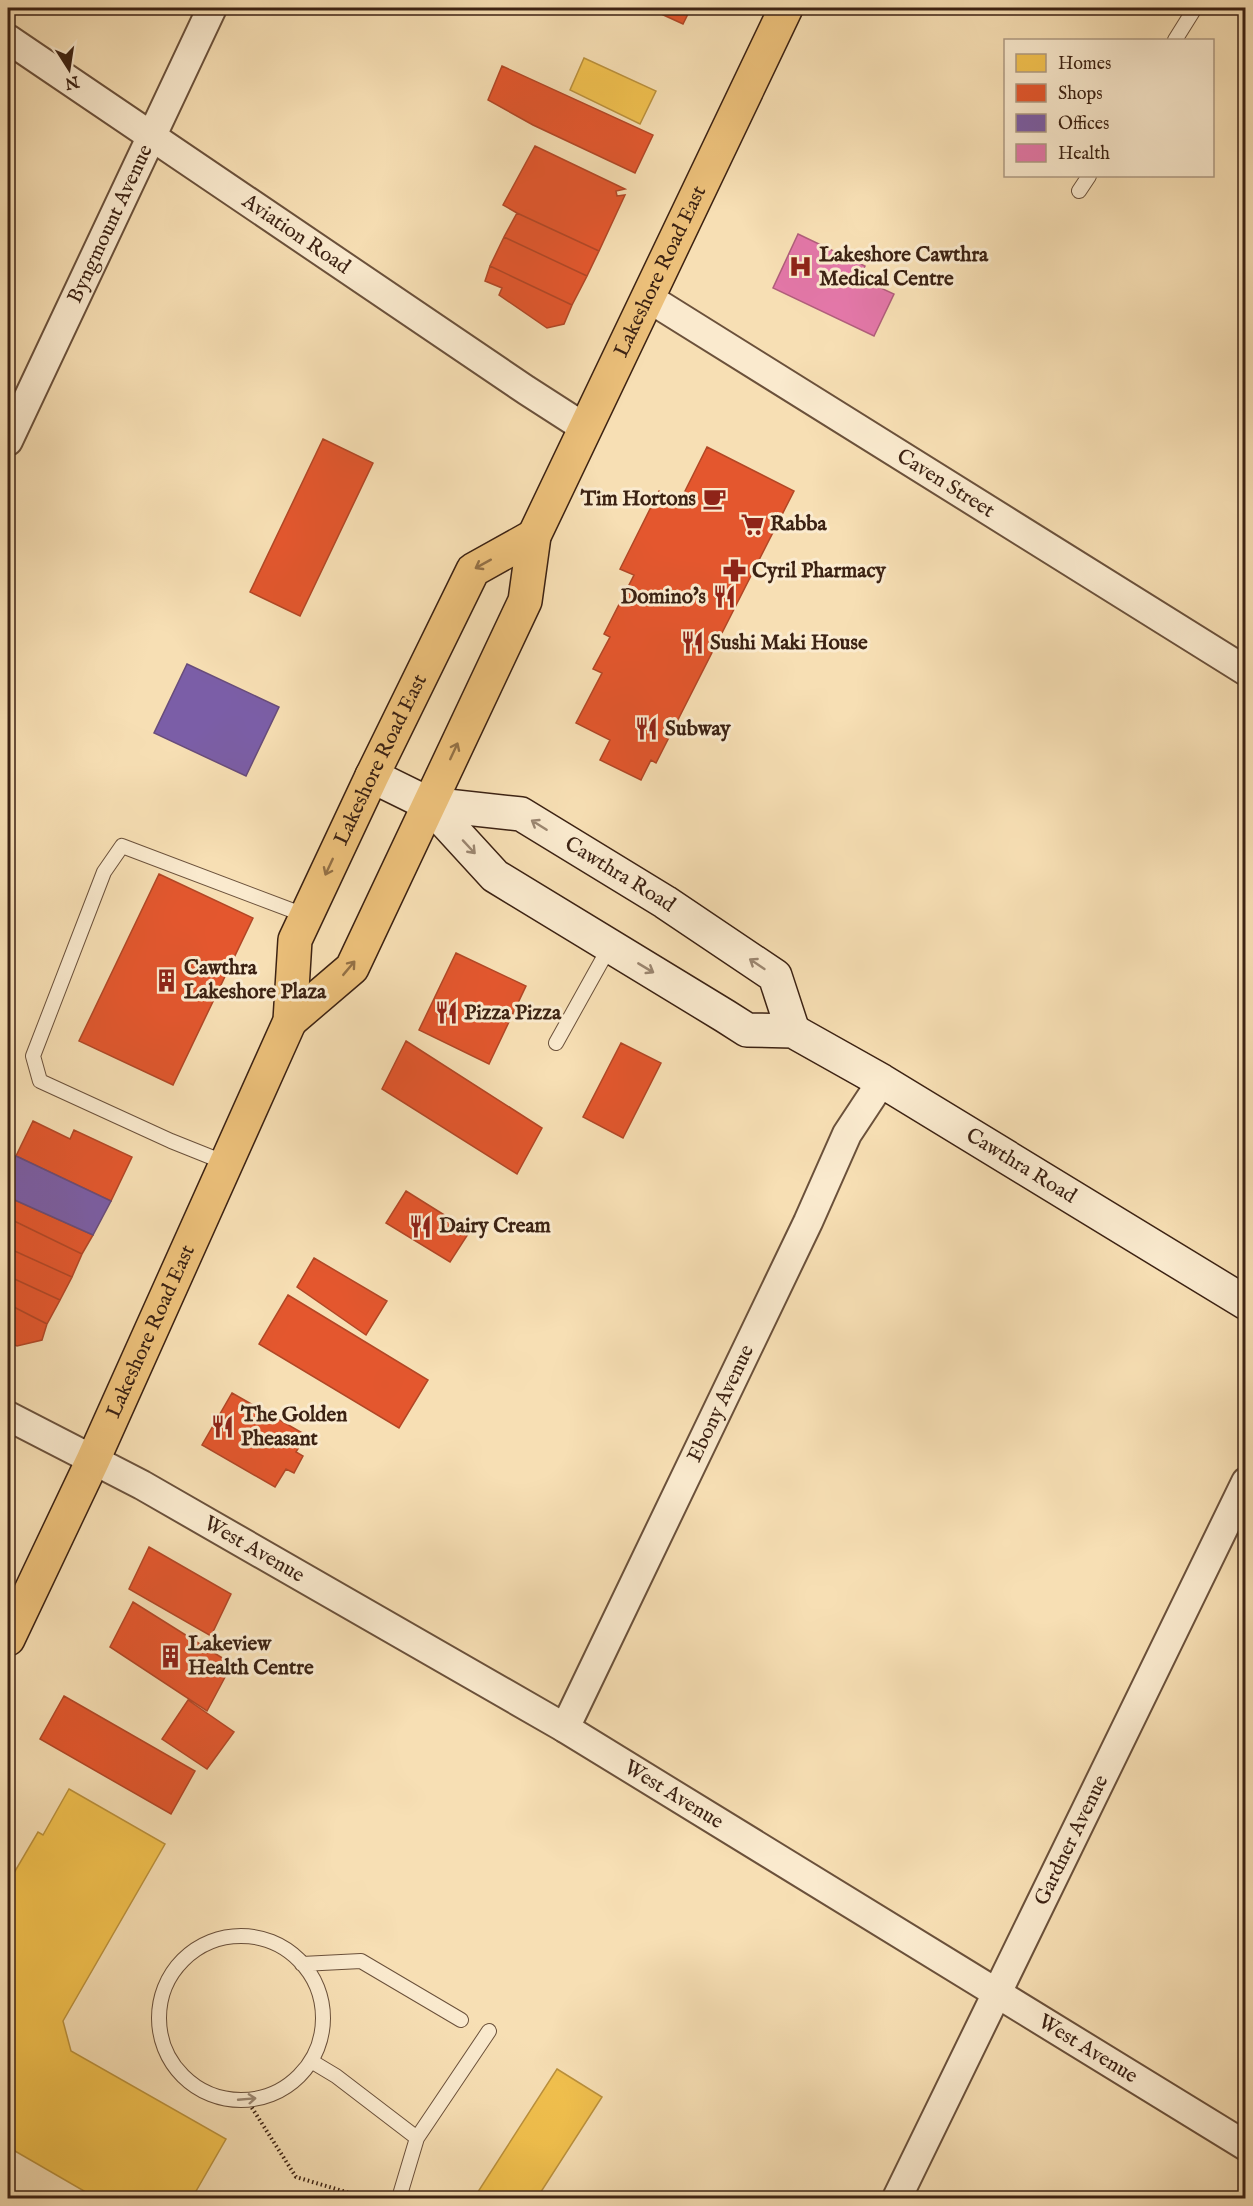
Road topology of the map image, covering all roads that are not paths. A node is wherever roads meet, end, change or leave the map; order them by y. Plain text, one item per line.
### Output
1 (212, 8) edge
2 (786, 8) edge
3 (1195, 8) edge
4 (8, 39) edge
5 (1176, 39) edge
6 (151, 136) junction
7 (1088, 177) edge
8 (1079, 191) dead end
9 (647, 297) junction
10 (585, 428) junction
11 (8, 441) edge
12 (534, 536) junction
13 (1245, 671) edge
14 (372, 776) junction
15 (429, 804) junction
16 (307, 916) junction
17 (610, 946) junction
18 (290, 1021) junction
19 (793, 1031) junction
20 (556, 1043) dead end
21 (882, 1081) junction
22 (226, 1163) junction
23 (1245, 1303) edge
24 (8, 1416) edge
25 (93, 1460) junction
26 (1245, 1482) edge
27 (8, 1639) edge
28 (565, 1728) junction
29 (302, 1964) junction
30 (997, 1993) junction
31 (461, 2020) dead end
32 (489, 2031) dead end
33 (311, 2061) junction
34 (417, 2138) junction
35 (1245, 2146) edge
36 (399, 2199) edge
37 (897, 2199) edge

1 - 6 street, Byngmount Avenue
2 - 9 main road, Lakeshore Road East
3 - 5 lane
4 - 6 street, Aviation Road
6 - 10 street, Aviation Road
6 - 11 street, Byngmount Avenue
7 - 8 lane
9 - 10 main road, Lakeshore Road East
9 - 13 street, Caven Street
10 - 12 main road, Lakeshore Road East
12 -> 14 main road, Lakeshore Road East
15 -> 12 main road, Lakeshore Road East
14 - 15 main road, Cawthra Road
14 -> 16 main road, Lakeshore Road East
15 -> 17 main road, Cawthra Road
18 -> 15 main road, Lakeshore Road East
19 -> 15 main road, Cawthra Road
16 - 18 main road, Lakeshore Road East
16 - 22 lane
17 -> 19 main road, Cawthra Road
17 - 20 lane
18 - 22 main road, Lakeshore Road East
19 - 21 main road, Cawthra Road
21 - 23 main road, Cawthra Road
21 - 28 street, Ebony Avenue
22 - 25 main road, Lakeshore Road East
24 - 25 street, West Avenue
25 - 27 main road, Lakeshore Road East
25 - 28 street, West Avenue
26 - 30 street, Gardner Avenue
28 - 30 street, West Avenue
29 - 31 lane
29 - 33 lane
29 -> 33 lane
30 - 35 street, West Avenue
30 - 37 street, Gardner Avenue
32 - 34 lane
33 - 34 lane
34 - 36 lane

